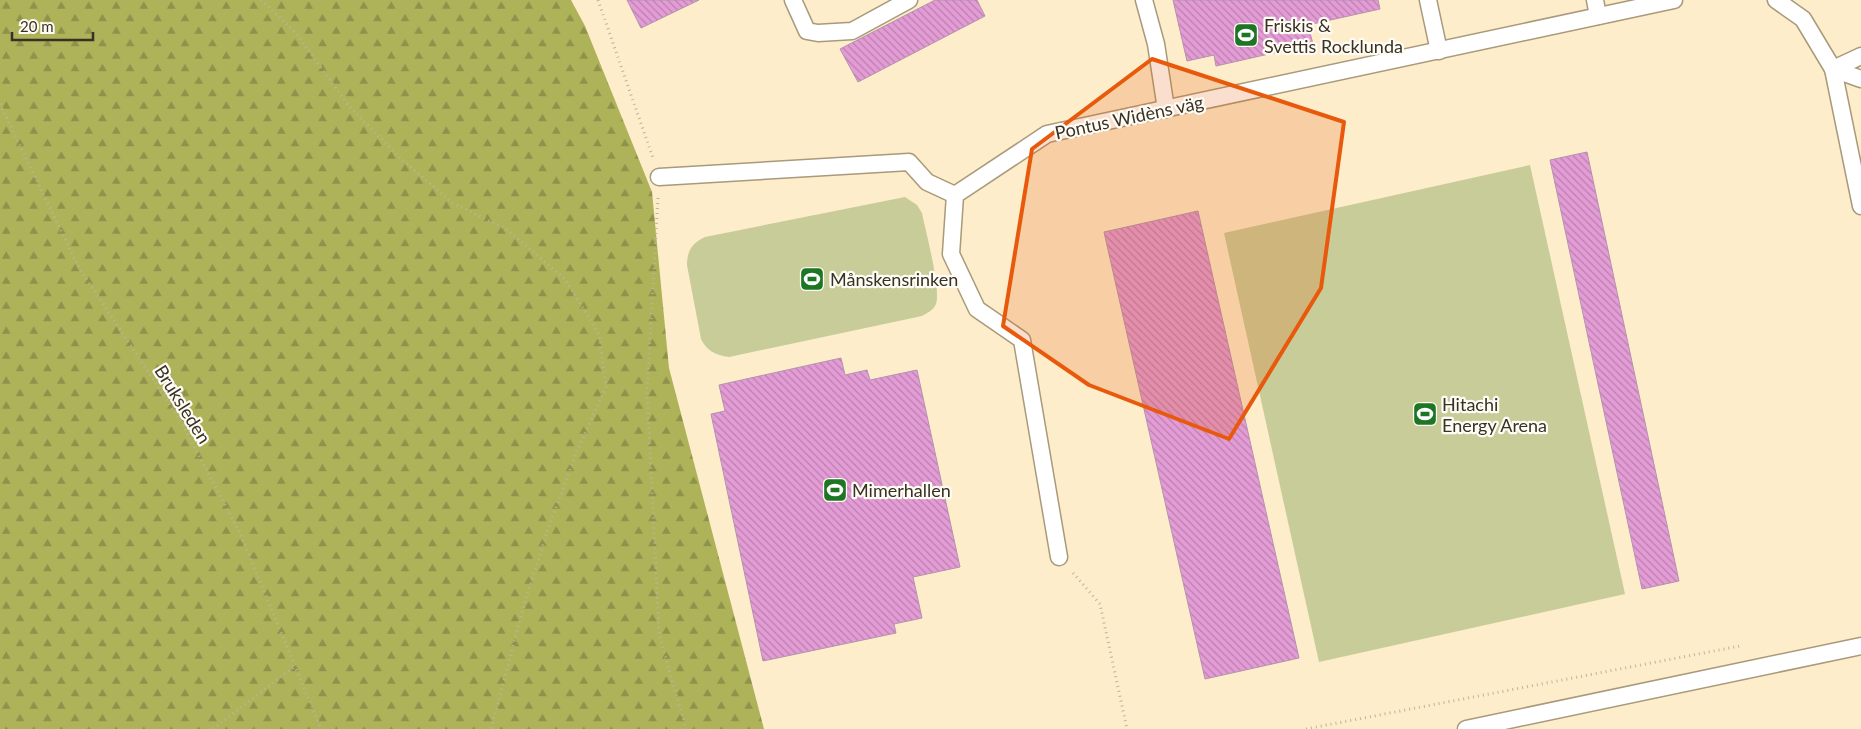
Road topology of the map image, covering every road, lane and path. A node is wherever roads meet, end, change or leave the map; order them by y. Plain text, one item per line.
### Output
1 (261, 0) edge
2 (598, 0) edge
3 (793, 0) edge
4 (909, 0) edge
5 (1144, 0) edge
6 (1428, 0) edge
7 (1595, 0) edge
8 (1674, 0) edge
9 (1776, 0) edge
10 (1598, 16) junction
11 (1438, 50) junction
12 (1861, 56) edge
13 (1834, 69) junction
14 (1861, 79) edge
15 (0, 104) edge
16 (1166, 109) junction
17 (659, 177) junction
18 (955, 194) junction
19 (1861, 206) edge
20 (1059, 557) joint
21 (1744, 646) dead end
22 (1861, 646) edge
23 (295, 666) junction
24 (213, 729) edge
25 (321, 729) edge
26 (491, 729) edge
27 (686, 729) edge
28 (1127, 729) edge
29 (1306, 729) edge
30 (1466, 729) edge

1 - 26 path
2 - 17 path
3 - 4 lane
5 - 16 lane
6 - 11 lane
7 - 10 lane
8 - 10 lane, Pontus Widèns väg
9 - 13 lane
10 - 11 lane, Pontus Widèns väg
11 - 16 lane, Pontus Widèns väg
12 - 13 lane
13 - 14 lane
13 - 19 lane
15 - 23 path, Bruksleden
16 - 18 lane, Pontus Widèns väg
17 - 18 lane
17 - 27 path
18 - 20 lane
20 - 28 path
21 - 29 path
22 - 30 lane
23 - 24 path
23 - 25 path, Bruksleden

